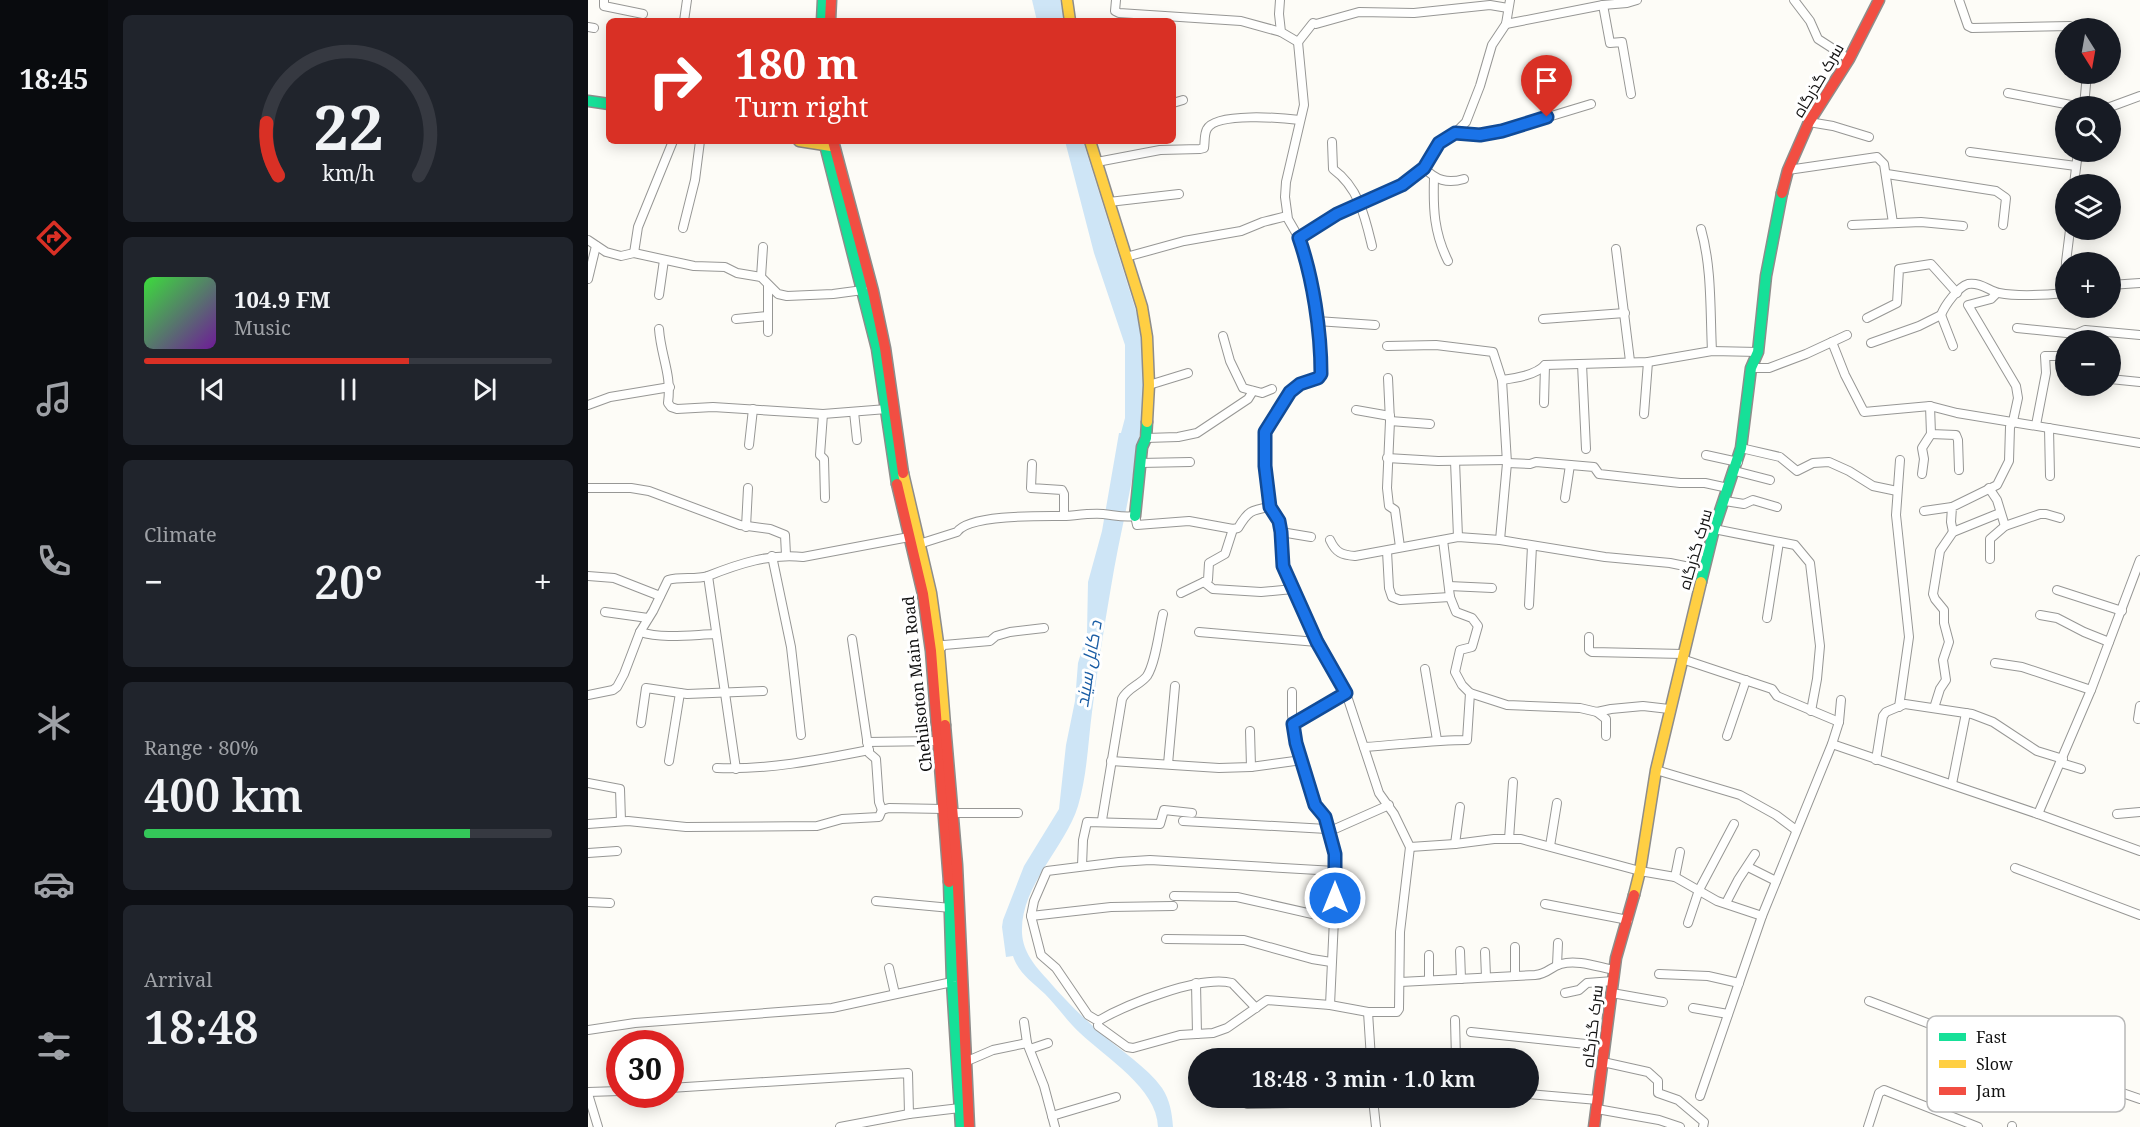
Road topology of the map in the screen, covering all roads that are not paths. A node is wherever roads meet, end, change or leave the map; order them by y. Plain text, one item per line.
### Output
1 (604, 0) edge
2 (687, 0) edge
3 (824, 0) edge
4 (831, 0) edge
5 (1067, 0) edge
6 (1116, 0) edge
7 (1280, 0) edge
8 (1637, 0) edge
9 (1794, 0) edge
10 (1879, 0) edge
11 (1959, 0) edge
12 (1607, 3) edge
13 (1509, 4) edge
14 (643, 14) dead end
15 (684, 18) edge
16 (822, 18) edge
17 (830, 18) edge
18 (1070, 18) edge
19 (1506, 24) junction
20 (2055, 26) edge
21 (1281, 32) junction
22 (1298, 42) junction
23 (1849, 59) junction
24 (2008, 93) dead end
25 (1631, 94) dead end
26 (2140, 96) edge
27 (1182, 100) dead end
28 (588, 101) edge
29 (1176, 102) edge
30 (2055, 102) edge
31 (2121, 102) edge
32 (606, 104) edge
33 (1591, 104) dead end
34 (1300, 120) junction
35 (1809, 122) junction
36 (1455, 133) junction
37 (1869, 137) dead end
38 (1332, 142) dead end
39 (672, 144) edge
40 (700, 144) edge
41 (829, 144) edge
42 (1091, 144) edge
43 (1970, 152) dead end
44 (1097, 162) junction
45 (2077, 162) edge
46 (2076, 166) junction
47 (1424, 168) junction
48 (1788, 170) junction
49 (1887, 174) junction
50 (2075, 174) edge
51 (1434, 178) junction
52 (1464, 179) dead end
53 (1179, 194) dead end
54 (1108, 202) junction
55 (1361, 204) junction
56 (1287, 216) junction
57 (1893, 223) junction
58 (1852, 225) dead end
59 (2003, 225) dead end
60 (1963, 226) dead end
61 (683, 228) dead end
62 (1701, 229) dead end
63 (1299, 238) junction
64 (588, 240) edge
65 (596, 246) junction
66 (1372, 246) dead end
67 (763, 247) dead end
68 (1616, 249) dead end
69 (634, 253) junction
70 (1126, 257) junction
71 (664, 260) junction
72 (1448, 261) dead end
73 (761, 277) junction
74 (588, 279) edge
75 (2140, 283) edge
76 (2121, 284) edge
77 (768, 285) junction
78 (863, 290) junction
79 (1957, 293) junction
80 (1997, 293) junction
81 (2055, 294) edge
82 (659, 295) dead end
83 (1625, 313) junction
84 (1941, 315) junction
85 (768, 316) junction
86 (1867, 318) dead end
87 (736, 319) dead end
88 (1543, 319) dead end
89 (1317, 321) junction
90 (1375, 326) dead end
91 (2017, 328) dead end
92 (659, 329) dead end
93 (768, 332) dead end
94 (2121, 333) edge
95 (2055, 334) edge
96 (1847, 335) dead end
97 (2140, 335) edge
98 (1223, 336) dead end
99 (1832, 342) junction
100 (1871, 343) dead end
101 (1387, 346) dead end
102 (1953, 346) dead end
103 (1712, 351) junction
104 (1758, 352) junction
105 (2055, 356) edge
106 (1630, 361) junction
107 (1648, 362) junction
108 (1582, 364) junction
109 (1545, 365) junction
110 (1751, 368) junction
111 (1188, 373) dead end
112 (1388, 378) dead end
113 (1502, 380) junction
114 (2121, 381) edge
115 (2140, 382) edge
116 (1149, 385) junction
117 (670, 387) junction
118 (1272, 390) dead end
119 (1253, 391) junction
120 (1544, 403) dead end
121 (588, 405) edge
122 (1930, 406) junction
123 (886, 409) junction
124 (753, 410) junction
125 (1356, 410) dead end
126 (854, 412) junction
127 (822, 414) junction
128 (1644, 414) dead end
129 (1390, 419) junction
130 (2013, 421) junction
131 (1430, 423) dead end
132 (2036, 425) junction
133 (2049, 428) junction
134 (1930, 434) junction
135 (1146, 438) junction
136 (857, 440) dead end
137 (2140, 443) edge
138 (749, 445) dead end
139 (1586, 448) dead end
140 (1742, 448) junction
141 (1706, 455) dead end
142 (1387, 458) junction
143 (1900, 460) dead end
144 (1455, 461) junction
145 (1506, 461) junction
146 (1190, 462) dead end
147 (1032, 464) dead end
148 (1140, 464) junction
149 (1570, 465) junction
150 (1736, 466) junction
151 (1959, 470) dead end
152 (1922, 474) dead end
153 (2050, 476) dead end
154 (1770, 480) dead end
155 (588, 488) edge
156 (748, 488) dead end
157 (1728, 488) junction
158 (1989, 488) junction
159 (1897, 491) junction
160 (825, 498) dead end
161 (1565, 498) dead end
162 (1725, 501) junction
163 (1270, 507) junction
164 (1777, 507) dead end
165 (1952, 507) junction
166 (1924, 511) dead end
167 (2000, 513) junction
168 (1064, 516) junction
169 (1132, 517) junction
170 (2060, 518) dead end
171 (2005, 526) junction
172 (746, 527) junction
173 (1233, 529) junction
174 (1714, 529) junction
175 (1281, 532) junction
176 (1953, 532) junction
177 (1311, 537) dead end
178 (1458, 537) junction
179 (914, 540) junction
180 (1330, 540) dead end
181 (1443, 540) junction
182 (1500, 540) junction
183 (1779, 542) junction
184 (1532, 546) junction
185 (1400, 547) junction
186 (1387, 551) junction
187 (786, 555) junction
188 (772, 556) junction
189 (1990, 559) dead end
190 (2140, 560) edge
191 (1704, 570) junction
192 (588, 576) edge
193 (708, 576) junction
194 (1204, 582) junction
195 (1449, 586) junction
196 (1492, 588) dead end
197 (1293, 589) junction
198 (2057, 590) dead end
199 (1181, 593) dead end
200 (660, 596) junction
201 (1450, 597) junction
202 (1528, 605) dead end
203 (2122, 611) junction
204 (605, 612) dead end
205 (1163, 614) dead end
206 (2040, 615) dead end
207 (648, 618) junction
208 (1767, 618) dead end
209 (1044, 628) dead end
210 (640, 632) junction
211 (1199, 632) dead end
212 (715, 634) junction
213 (1589, 637) dead end
214 (852, 639) dead end
215 (1317, 642) junction
216 (2109, 642) junction
217 (939, 650) junction
218 (1683, 656) junction
219 (1995, 663) dead end
220 (1425, 669) dead end
221 (1746, 680) junction
222 (1175, 686) dead end
223 (2091, 690) junction
224 (763, 691) dead end
225 (723, 692) junction
226 (1292, 692) dead end
227 (680, 693) junction
228 (1346, 693) junction
229 (1470, 693) junction
230 (588, 694) edge
231 (1841, 700) dead end
232 (2140, 706) edge
233 (1899, 707) junction
234 (1934, 708) junction
235 (1669, 709) junction
236 (1811, 711) junction
237 (1597, 712) junction
238 (1966, 713) junction
239 (2138, 719) dead end
240 (1839, 722) junction
241 (641, 723) dead end
242 (1293, 724) junction
243 (1250, 731) dead end
244 (801, 735) dead end
245 (1605, 736) dead end
246 (1727, 736) dead end
247 (1437, 740) junction
248 (939, 741) junction
249 (1832, 744) junction
250 (868, 746) junction
251 (1364, 747) junction
252 (1302, 760) junction
253 (1876, 760) junction
254 (669, 761) dead end
255 (1112, 761) junction
256 (2062, 761) junction
257 (1168, 764) junction
258 (1251, 767) junction
259 (717, 768) dead end
260 (736, 769) junction
261 (2081, 769) dead end
262 (1656, 770) junction
263 (1513, 782) dead end
264 (588, 783) edge
265 (1952, 784) junction
266 (1557, 803) dead end
267 (1389, 805) junction
268 (1460, 807) dead end
269 (882, 810) junction
270 (948, 811) junction
271 (2140, 812) edge
272 (1018, 813) dead end
273 (1192, 813) dead end
274 (2038, 814) junction
275 (2117, 814) dead end
276 (1102, 820) dead end
277 (621, 821) junction
278 (1183, 821) dead end
279 (588, 824) edge
280 (1734, 824) dead end
281 (1328, 830) junction
282 (1796, 830) junction
283 (1509, 839) junction
284 (1455, 844) junction
285 (1550, 846) junction
286 (1410, 847) junction
287 (617, 851) dead end
288 (2140, 851) edge
289 (1680, 852) dead end
290 (588, 853) edge
291 (1755, 854) dead end
292 (1082, 866) junction
293 (1748, 867) junction
294 (2015, 868) dead end
295 (1335, 871) junction
296 (1640, 871) junction
297 (1675, 877) junction
298 (1776, 881) junction
299 (1699, 890) junction
300 (1174, 896) dead end
301 (876, 901) dead end
302 (588, 902) edge
303 (610, 903) dead end
304 (1726, 903) junction
305 (1545, 904) dead end
306 (1173, 906) dead end
307 (951, 908) junction
308 (2140, 915) edge
309 (1031, 916) junction
310 (1762, 916) junction
311 (1334, 919) junction
312 (1628, 921) junction
313 (1688, 923) dead end
314 (1166, 939) dead end
315 (1558, 943) dead end
316 (1515, 947) dead end
317 (1460, 951) dead end
318 (1485, 952) dead end
319 (1429, 955) dead end
320 (1331, 962) junction
321 (1557, 965) junction
322 (889, 969) dead end
323 (1659, 974) dead end
324 (1515, 976) junction
325 (1613, 976) junction
326 (1486, 977) junction
327 (1461, 979) junction
328 (1429, 980) junction
329 (952, 982) junction
330 (1400, 982) junction
331 (1196, 983) junction
332 (1739, 983) junction
333 (1565, 993) dead end
334 (1611, 993) junction
335 (896, 994) junction
336 (1869, 1001) dead end
337 (1663, 1002) dead end
338 (1330, 1005) junction
339 (1256, 1008) junction
340 (1694, 1008) dead end
341 (1368, 1012) junction
342 (1728, 1014) junction
343 (1455, 1020) dead end
344 (1098, 1021) junction
345 (1024, 1022) dead end
346 (1927, 1023) edge
347 (588, 1030) edge
348 (1471, 1032) dead end
349 (1197, 1034) junction
350 (1048, 1043) dead end
351 (1029, 1046) junction
352 (1605, 1046) junction
353 (1370, 1048) edge
354 (1456, 1048) edge
355 (965, 1062) junction
356 (1603, 1062) junction
357 (684, 1087) edge
358 (606, 1092) edge
359 (588, 1093) edge
360 (2125, 1094) edge
361 (1539, 1096) edge
362 (1700, 1096) dead end
363 (1116, 1097) dead end
364 (2140, 1099) edge
365 (1597, 1105) junction
366 (1927, 1107) edge
367 (960, 1108) junction
368 (1374, 1108) edge
369 (1940, 1112) edge
370 (909, 1114) junction
371 (1052, 1116) junction
372 (598, 1127) edge
373 (840, 1127) edge
374 (961, 1127) edge
375 (969, 1127) edge
376 (1056, 1127) edge
377 (1376, 1127) edge
378 (1594, 1127) edge
379 (1680, 1127) edge
380 (1703, 1127) edge
381 (1868, 1127) edge
382 (1978, 1127) edge

1 - 14 street
2 - 15 street
3 - 16 main road
4 - 17 main road
5 - 18 main road
6 - 21 street
7 - 21 street
8 - 12 street
9 - 23 street
10 - 23 main road, سرک گذرگاه
11 - 20 street
12 - 19 street
12 - 25 street
13 - 19 street
13 - 22 street
19 - 36 street
21 - 22 street
22 - 34 street
23 - 35 main road, سرک گذرگاه
24 - 30 street
26 - 31 street
27 - 29 street
28 - 32 main road
33 - 36 street
34 - 44 street
34 - 56 street
35 - 37 street
35 - 48 main road, سرک گذرگاه
36 - 47 street
38 - 55 street
39 - 69 street
40 - 61 street
41 - 78 main road, Chehilsoton Main Road
41 - 179 main road, Chehilsoton Main Road
42 - 44 main road
43 - 46 street
44 - 54 main road
45 - 46 street
46 - 50 street
47 - 51 street
47 - 55 street
48 - 49 street
48 - 104 main road, سرک گذرگاه
49 - 57 street
49 - 59 street
51 - 52 street
51 - 72 street
53 - 54 street
54 - 70 main road
55 - 63 street
55 - 66 street
56 - 63 street
56 - 70 street
57 - 58 street
57 - 60 street
62 - 103 street
63 - 89 street
64 - 65 street
65 - 69 street
65 - 74 street
67 - 73 street
68 - 83 street
69 - 71 street
70 - 116 main road
71 - 73 street
71 - 82 street
73 - 77 street
75 - 76 street
77 - 78 street
77 - 85 street
78 - 123 main road, Chehilsoton Main Road
79 - 80 street
79 - 84 street
79 - 86 street
80 - 81 street
80 - 130 street
83 - 88 street
83 - 106 street
84 - 100 street
84 - 102 street
85 - 87 street
85 - 93 street
89 - 90 street
89 - 163 street
91 - 95 street
92 - 117 street
94 - 97 street
96 - 99 street
98 - 119 street
99 - 110 street
99 - 122 street
101 - 113 street
103 - 104 street
103 - 107 street
104 - 110 main road, سرک گذرگاه
105 - 132 street
106 - 107 street
106 - 108 street
107 - 128 street
108 - 109 street
108 - 139 street
109 - 113 street
109 - 120 street
110 - 140 main road, سرک گذرگاه
111 - 116 street
112 - 129 street
113 - 145 street
114 - 115 street
116 - 135 main road
117 - 121 street
117 - 124 street
118 - 119 street
119 - 135 street
122 - 130 street
122 - 134 street
123 - 126 street
123 - 179 main road, Chehilsoton Main Road
124 - 127 street
124 - 138 street
125 - 129 street
126 - 127 street
126 - 136 street
127 - 160 street
129 - 131 street
129 - 142 street
130 - 132 street
130 - 158 street
132 - 133 street
133 - 137 street
133 - 153 street
134 - 151 street
134 - 152 street
135 - 148 main road
140 - 150 main road, سرک گذرگاه
140 - 159 street
141 - 150 street
142 - 144 street
142 - 185 street
143 - 159 street
144 - 145 street
144 - 178 street
145 - 149 street
145 - 182 street
146 - 148 street
147 - 168 street
148 - 169 main road
149 - 157 street
149 - 161 street
150 - 154 street
150 - 157 main road, سرک گذرگاه
155 - 172 street
156 - 172 street
157 - 162 main road, سرک گذرگاه
158 - 165 street
158 - 167 street
159 - 233 street
162 - 164 street
162 - 174 main road, سرک گذرگاه
163 - 173 street
163 - 175 street
165 - 166 street
165 - 176 street
167 - 171 street
167 - 176 street
168 - 169 street
168 - 179 street
169 - 173 street
170 - 171 street
171 - 189 street
172 - 187 street
173 - 194 street
174 - 183 street
174 - 191 main road, سرک گذرگاه
175 - 177 street
175 - 197 street
176 - 234 street
178 - 181 street
178 - 182 street
179 - 187 street
179 - 217 main road, Chehilsoton Main Road
179 - 248 main road, Chehilsoton Main Road
180 - 186 street
181 - 185 street
181 - 195 street
182 - 184 street
183 - 208 street
183 - 236 street
184 - 191 street
184 - 202 street
185 - 186 street
186 - 201 street
187 - 188 street
188 - 193 street
188 - 244 street
190 - 203 street
191 - 218 main road, سرک گذرگاه
192 - 200 street
193 - 200 street
193 - 212 street
194 - 197 street
194 - 199 street
195 - 196 street
195 - 201 street
197 - 215 street
198 - 203 street
200 - 207 street
201 - 229 street
203 - 216 street
204 - 207 street
205 - 255 street
206 - 216 street
207 - 210 street
209 - 217 street
210 - 212 street
210 - 230 street
211 - 215 street
212 - 225 street
213 - 218 street
214 - 250 street
215 - 228 street
216 - 223 street
217 - 270 main road, Chehilsoton Main Road
218 - 221 street
218 - 235 main road, سرک گذرگاه
219 - 223 street
220 - 247 street
221 - 236 street
221 - 246 street
222 - 257 street
223 - 256 street
224 - 225 street
225 - 227 street
225 - 260 street
226 - 242 street
227 - 241 street
227 - 254 street
228 - 242 street
228 - 251 street
229 - 237 street
229 - 247 street
231 - 240 street
232 - 239 street
233 - 234 street
233 - 253 street
234 - 238 street
235 - 237 street
235 - 262 main road, سرک گذرگاه
236 - 240 street
237 - 245 street
238 - 256 street
238 - 265 street
240 - 249 street
242 - 252 street
243 - 258 street
247 - 251 street
248 - 250 street
248 - 270 main road, Chehilsoton Main Road
249 - 253 street
249 - 282 street
250 - 260 street
250 - 269 street
251 - 267 street
252 - 258 street
252 - 281 street
253 - 265 street
255 - 257 street
255 - 276 street
256 - 261 street
256 - 274 street
257 - 258 street
259 - 260 street
262 - 282 street
262 - 296 main road, سرک گذرگاه
263 - 283 street
264 - 277 street
265 - 274 street
266 - 285 street
267 - 281 street
267 - 286 street
268 - 284 street
269 - 270 street
269 - 277 street
270 - 272 street
270 - 307 main road, Chehilsoton Main Road
270 - 355 main road, Chehilsoton Main Road
271 - 275 street
273 - 292 street
274 - 288 street
277 - 279 street
278 - 281 street
280 - 299 street
281 - 295 street
282 - 298 street
283 - 284 street
283 - 285 street
284 - 286 street
285 - 296 street
286 - 330 street
287 - 290 street
289 - 297 street
291 - 293 street
292 - 295 street
292 - 309 street
293 - 298 street
293 - 304 street
294 - 308 street
295 - 311 street
296 - 297 street
296 - 312 main road, سرک گذرگاه
297 - 299 street
298 - 310 street
299 - 304 street
299 - 313 street
300 - 311 street
301 - 307 street
302 - 303 street
304 - 310 street
305 - 312 street
306 - 309 street
307 - 329 main road, Chehilsoton Main Road
309 - 344 street
310 - 332 street
311 - 320 street
312 - 325 main road, سرک گذرگاه
314 - 320 street
315 - 321 street
316 - 324 street
317 - 327 street
318 - 326 street
319 - 328 street
320 - 338 street
321 - 324 street
321 - 325 street
322 - 335 street
323 - 332 street
324 - 326 street
325 - 333 street
325 - 334 main road, سرک گذرگاه
326 - 327 street
327 - 328 street
328 - 330 street
329 - 335 street
329 - 367 main road, Chehilsoton Main Road
330 - 341 street
331 - 339 street
331 - 344 street
331 - 349 street
332 - 342 street
334 - 337 street
334 - 352 main road, سرک گذرگاه
335 - 347 street
336 - 346 street
338 - 339 street
338 - 341 street
339 - 349 street
340 - 342 street
341 - 353 street
342 - 362 street
343 - 354 street
344 - 349 street
345 - 351 street
348 - 352 street
350 - 351 street
351 - 355 street
351 - 371 street
352 - 356 main road, سرک گذرگاه
355 - 375 main road, Chehilsoton Main Road
356 - 365 main road, سرک گذرگاه
356 - 380 street
357 - 370 street
358 - 359 street
359 - 372 street
360 - 364 street
361 - 365 street
363 - 371 street
365 - 378 main road, سرک گذرگاه
365 - 379 street
366 - 381 street
367 - 370 street
367 - 374 main road, Chehilsoton Main Road
368 - 377 street
369 - 382 street
370 - 373 street
371 - 376 street

